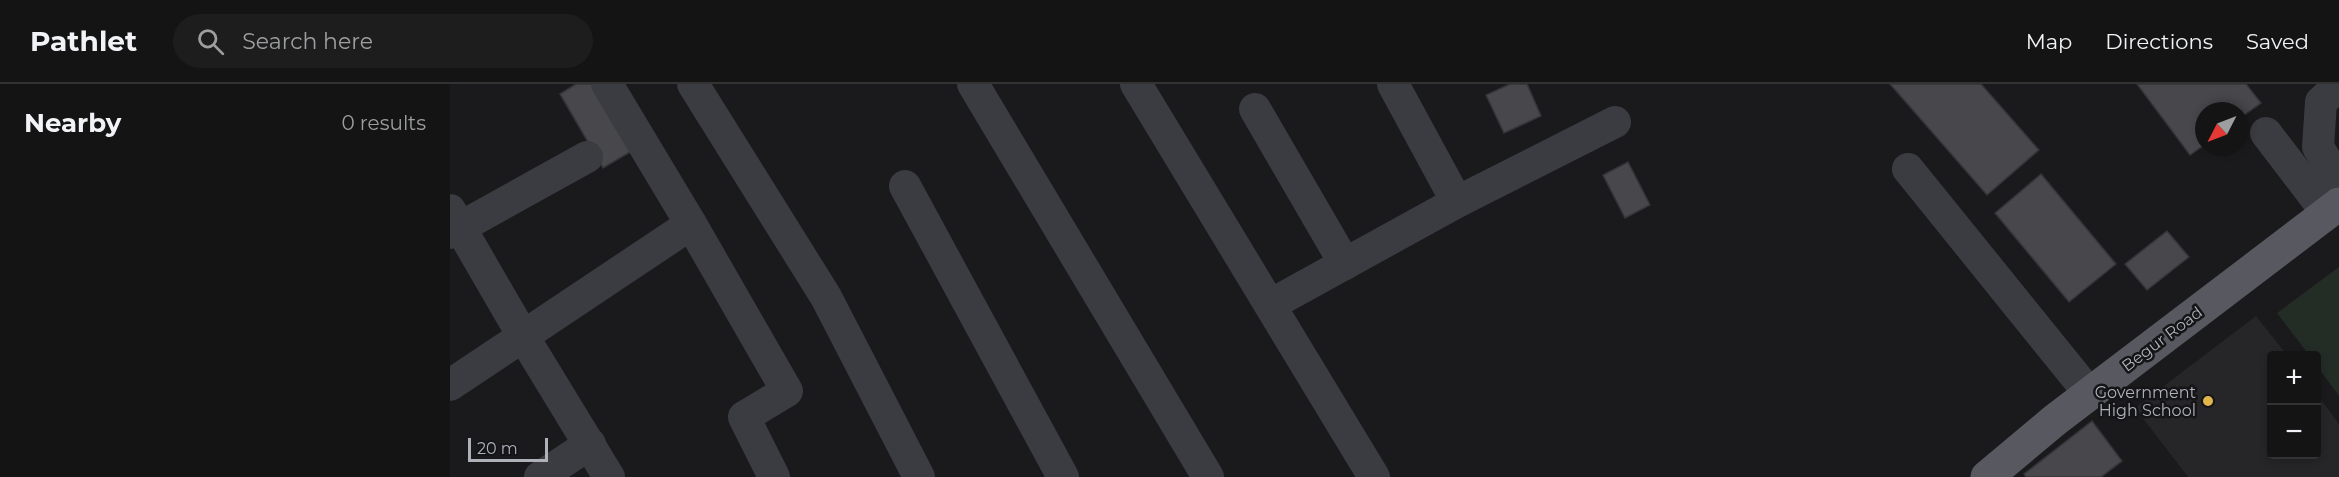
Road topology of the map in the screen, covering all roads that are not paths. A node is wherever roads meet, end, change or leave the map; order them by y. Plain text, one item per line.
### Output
1 (607, 84) edge
2 (693, 84) edge
3 (973, 84) edge
4 (1136, 84) edge
5 (1393, 84) edge
6 (2339, 86) edge
7 (1256, 108) dead end
8 (1615, 122) dead end
9 (2266, 133) dead end
10 (587, 158) dead end
11 (1908, 169) dead end
12 (2339, 182) edge
13 (905, 186) dead end
14 (1457, 202) junction
15 (2333, 208) edge
16 (453, 223) edge
17 (692, 224) junction
18 (1345, 264) junction
19 (1270, 305) junction
20 (523, 336) junction
21 (450, 385) edge
22 (2089, 393) junction
23 (590, 444) junction
24 (1995, 475) edge
25 (540, 477) edge
26 (609, 477) edge
27 (774, 477) edge
28 (919, 477) edge
29 (1064, 477) edge
30 (1208, 477) edge
31 (1374, 477) edge

1 - 17 street
2 - 28 street
3 - 30 street
4 - 19 street
5 - 14 street
6 - 12 street
7 - 18 street
8 - 14 street
9 - 15 street
10 - 16 street
11 - 22 street
13 - 29 street
14 - 18 street
15 - 22 main road, Begur Road
16 - 20 street
17 - 20 street
17 - 27 street
18 - 19 street
19 - 31 street
20 - 21 street
20 - 23 street
22 - 24 main road, Begur Road
23 - 25 street
23 - 26 street

